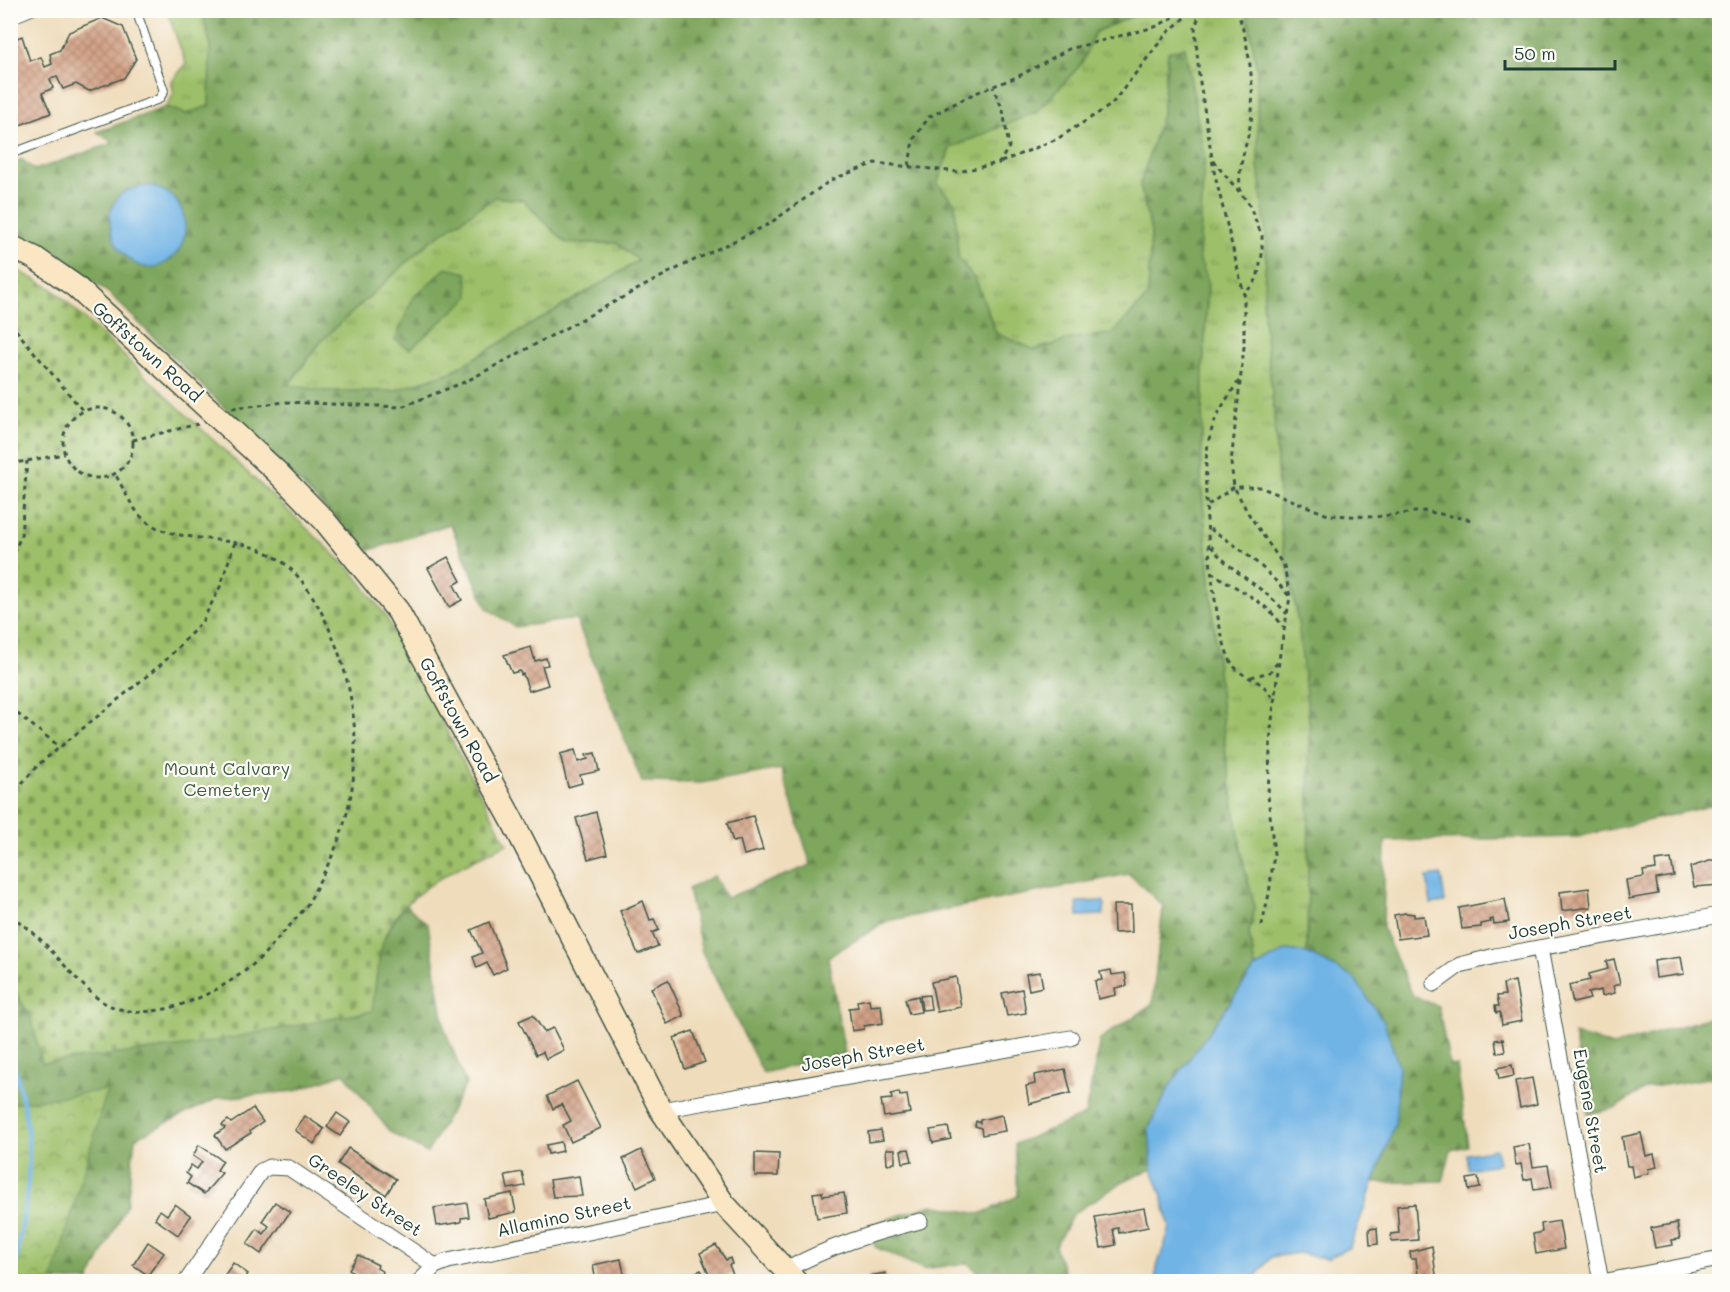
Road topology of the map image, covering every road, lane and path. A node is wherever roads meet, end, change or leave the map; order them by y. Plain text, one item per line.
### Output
1 (34, 10) edge
2 (136, 10) edge
3 (1186, 10) edge
4 (1193, 10) edge
5 (1201, 10) edge
6 (1238, 10) edge
7 (10, 20) edge
8 (993, 87) junction
9 (10, 154) edge
10 (1212, 160) junction
11 (999, 163) junction
12 (909, 166) junction
13 (1241, 195) junction
14 (10, 246) edge
15 (1244, 295) junction
16 (10, 322) edge
17 (1241, 379) junction
18 (83, 411) junction
19 (217, 416) junction
20 (133, 440) junction
21 (64, 454) junction
22 (27, 461) junction
23 (10, 464) edge
24 (115, 474) junction
25 (1234, 487) junction
26 (1208, 505) junction
27 (1472, 520) dead end
28 (1209, 528) junction
29 (234, 542) junction
30 (1210, 544) junction
31 (10, 561) edge
32 (1211, 571) junction
33 (1290, 597) junction
34 (1287, 614) junction
35 (1284, 629) junction
36 (1279, 660) junction
37 (1249, 676) junction
38 (1274, 702) junction
39 (10, 708) edge
40 (60, 747) junction
41 (10, 797) edge
42 (1719, 915) edge
43 (10, 916) edge
44 (1261, 929) dead end
45 (1540, 948) junction
46 (1434, 984) dead end
47 (1071, 1038) dead end
48 (661, 1110) junction
49 (724, 1204) junction
50 (920, 1221) dead end
51 (1719, 1259) edge
52 (435, 1266) junction
53 (791, 1276) edge
54 (186, 1281) edge
55 (419, 1281) edge
56 (1602, 1281) edge

1 - 7 lane
2 - 9 lane
3 - 8 path
4 - 11 path
5 - 10 path
6 - 13 path
8 - 11 path
8 - 12 path
10 - 13 path
10 - 15 path
11 - 12 path
12 - 19 path
13 - 15 path
14 - 19 main road, Goffstown Road
15 - 17 path
16 - 18 path
17 - 25 path
17 - 26 path
18 - 20 path
18 - 21 path
19 - 20 path
19 - 48 main road, Goffstown Road
20 - 24 path
21 - 22 path
21 - 24 path
22 - 23 path
22 - 31 path
24 - 29 path
25 - 26 path
25 - 27 path
25 - 33 path
26 - 28 path
28 - 30 path
28 - 33 path
29 - 40 path
29 - 43 path
30 - 32 path
30 - 34 path
32 - 35 path
32 - 37 path
33 - 34 path
34 - 35 path
35 - 36 path
36 - 37 path
36 - 38 path
37 - 38 path
38 - 44 path
39 - 40 path
40 - 41 path
42 - 45 street, Joseph Street
45 - 46 street, Joseph Street
45 - 56 street, Eugene Street
47 - 48 street, Joseph Street
48 - 49 main road, Goffstown Road
49 - 52 street, Allamino Street
49 - 53 main road, Goffstown Road
50 - 53 street
51 - 56 street
52 - 54 street, Greeley Street
52 - 55 street

